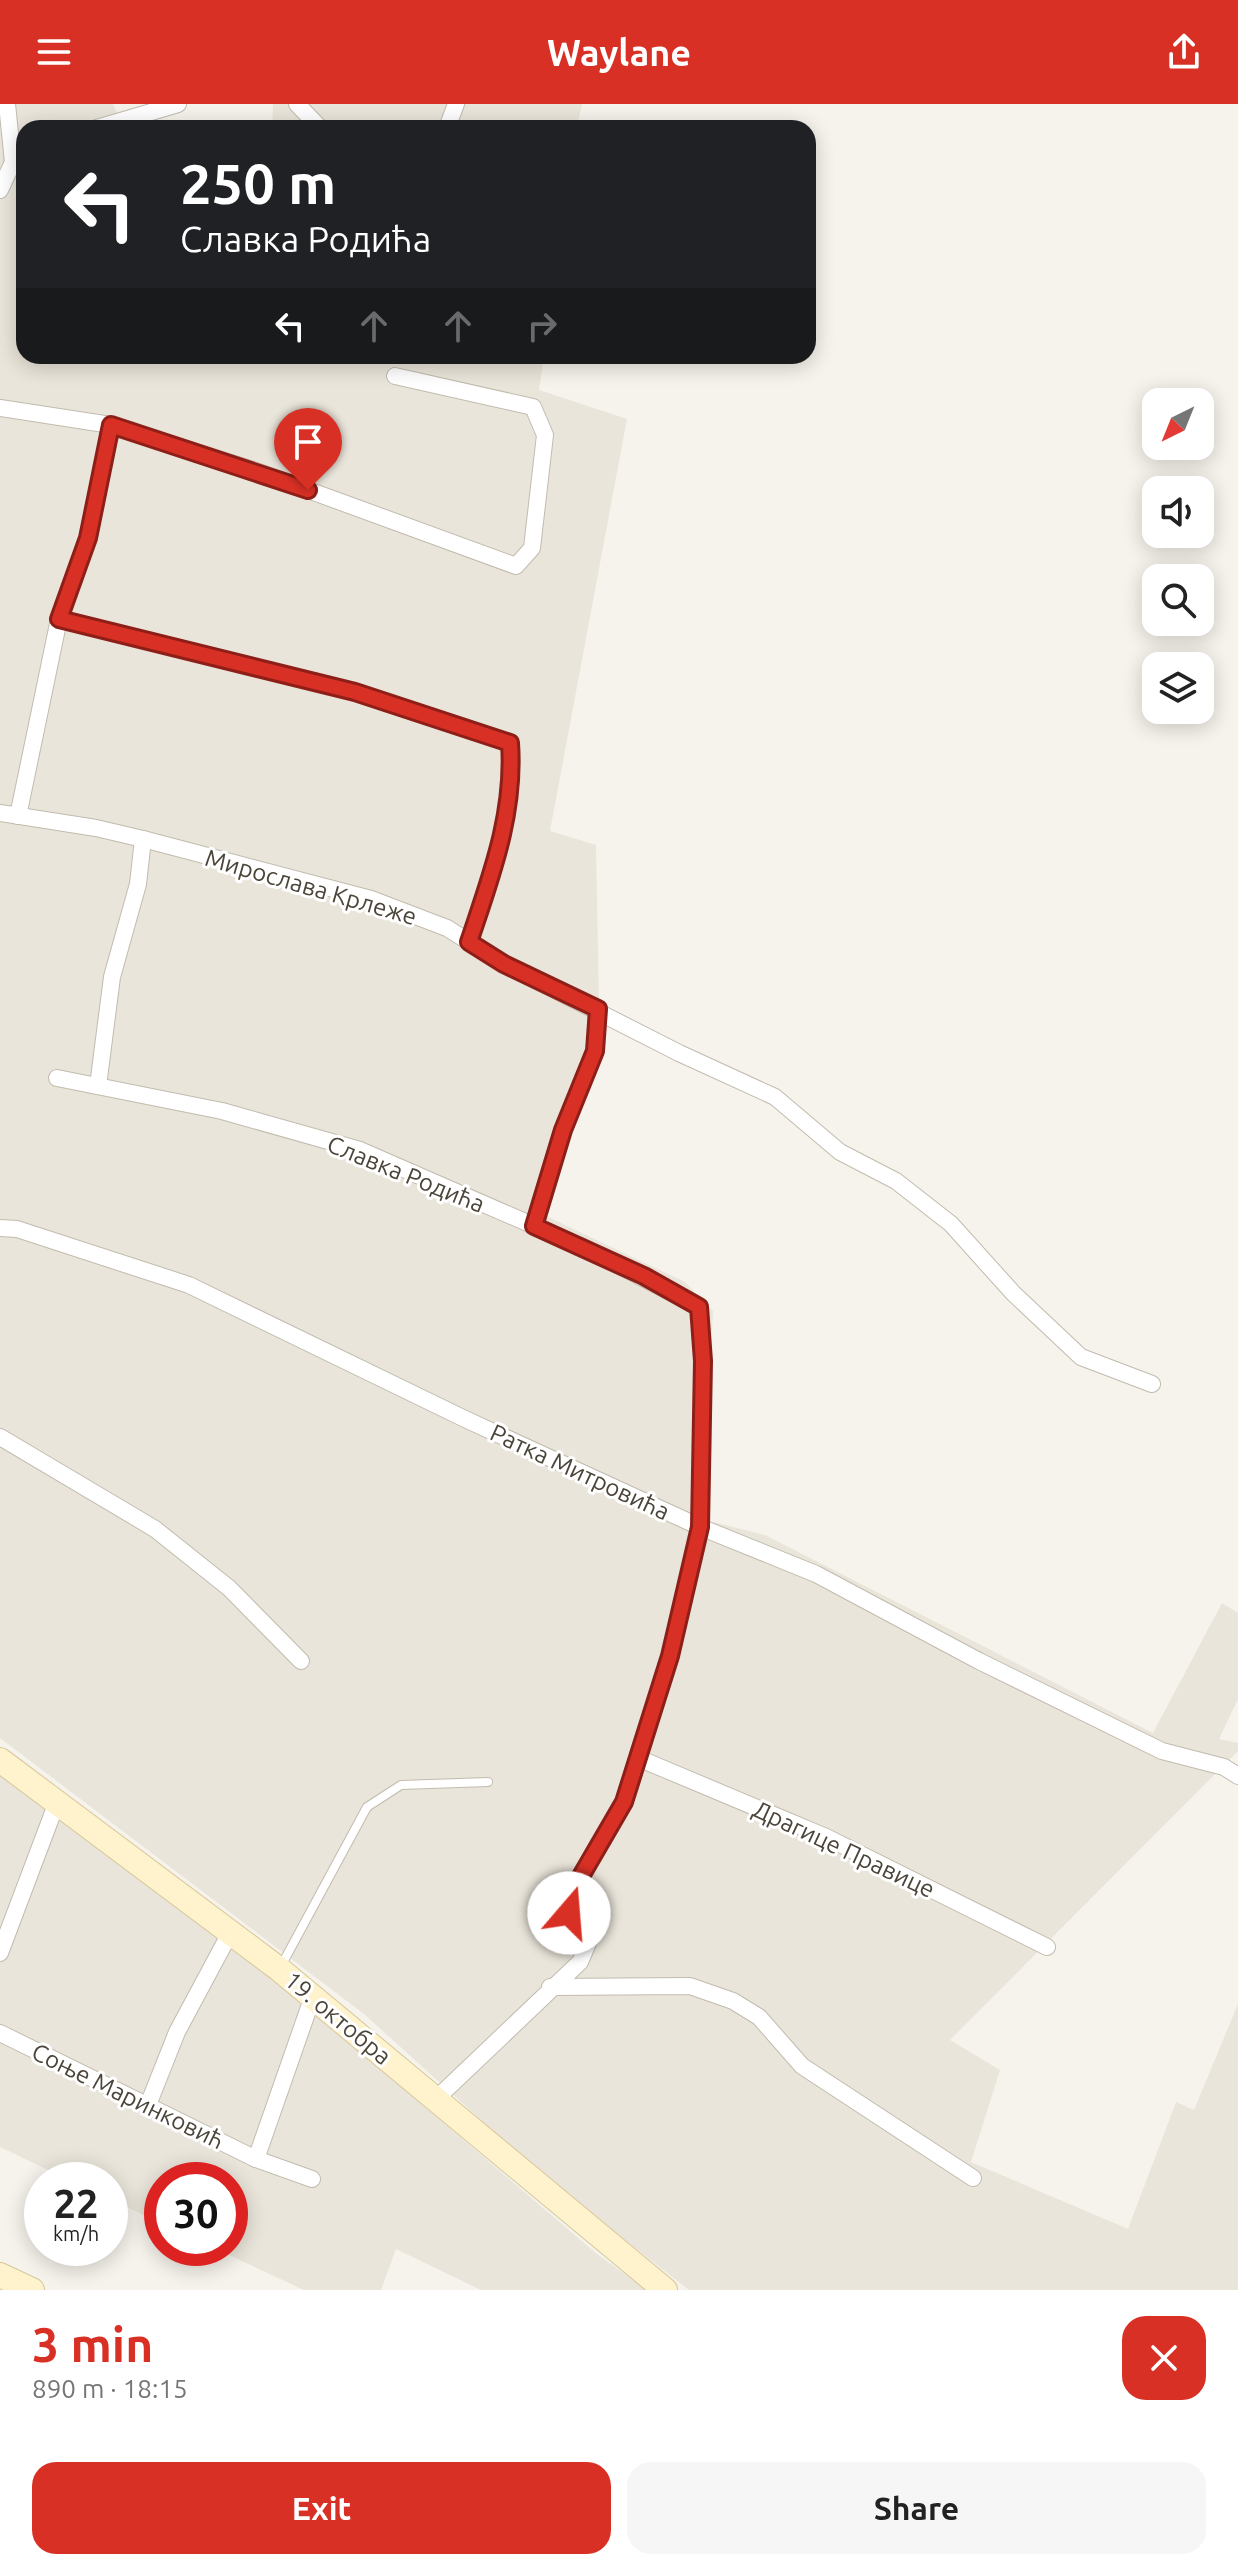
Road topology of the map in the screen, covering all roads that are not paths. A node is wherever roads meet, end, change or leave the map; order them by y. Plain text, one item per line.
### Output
1 (7, 104) edge
2 (178, 104) edge
3 (297, 104) edge
4 (124, 120) edge
5 (312, 120) edge
6 (16, 144) edge
7 (16, 162) edge
8 (0, 190) edge
9 (395, 376) dead end
10 (0, 408) edge
11 (111, 425) junction
12 (59, 619) junction
13 (0, 813) edge
14 (18, 816) junction
15 (143, 839) junction
16 (469, 942) junction
17 (598, 1009) junction
18 (57, 1078) dead end
19 (98, 1086) junction
20 (534, 1226) junction
21 (0, 1228) edge
22 (1152, 1384) dead end
23 (0, 1437) edge
24 (700, 1527) junction
25 (301, 1661) dead end
26 (638, 1758) junction
27 (0, 1760) edge
28 (1238, 1776) edge
29 (488, 1782) dead end
30 (57, 1802) junction
31 (230, 1933) junction
32 (1047, 1947) dead end
33 (0, 1953) edge
34 (279, 1969) junction
35 (550, 1987) junction
36 (313, 1996) junction
37 (0, 2033) edge
38 (436, 2099) junction
39 (148, 2105) junction
40 (256, 2159) junction
41 (973, 2178) dead end
42 (312, 2179) dead end
43 (0, 2275) edge
44 (32, 2290) edge
45 (665, 2290) edge

1 - 6 street
2 - 4 street
3 - 5 street
7 - 8 street
9 - 11 street
10 - 11 street
11 - 12 street
12 - 14 street
12 - 16 street
13 - 14 street, Мирослава Крлеже
14 - 15 street, Мирослава Крлеже
15 - 16 street, Мирослава Крлеже
15 - 19 street
16 - 17 street, Мирослава Крлеже
17 - 20 street
17 - 22 street, Мирослава Крлеже
18 - 19 street, Славка Родића
19 - 20 street, Славка Родића
20 - 24 street, Славка Родића
21 - 24 street, Ратка Митровића
23 - 25 street
24 - 26 street
24 - 28 street, Ратка Митровића
26 - 32 street, Драгице Правице
26 - 35 street
27 - 30 street, 19. октобра
29 - 34 lane
30 - 31 street, 19. октобра
30 - 33 street
31 - 34 street, 19. октобра
31 - 39 street
34 - 36 street, 19. октобра
35 - 38 street
35 - 41 street
36 - 38 street, 19. октобра
36 - 40 street, Соње Маринковић
37 - 39 street, Соње Маринковић
38 - 45 street, 19. октобра
39 - 40 street, Соње Маринковић
40 - 42 street, Соње Маринковић
43 - 44 street

